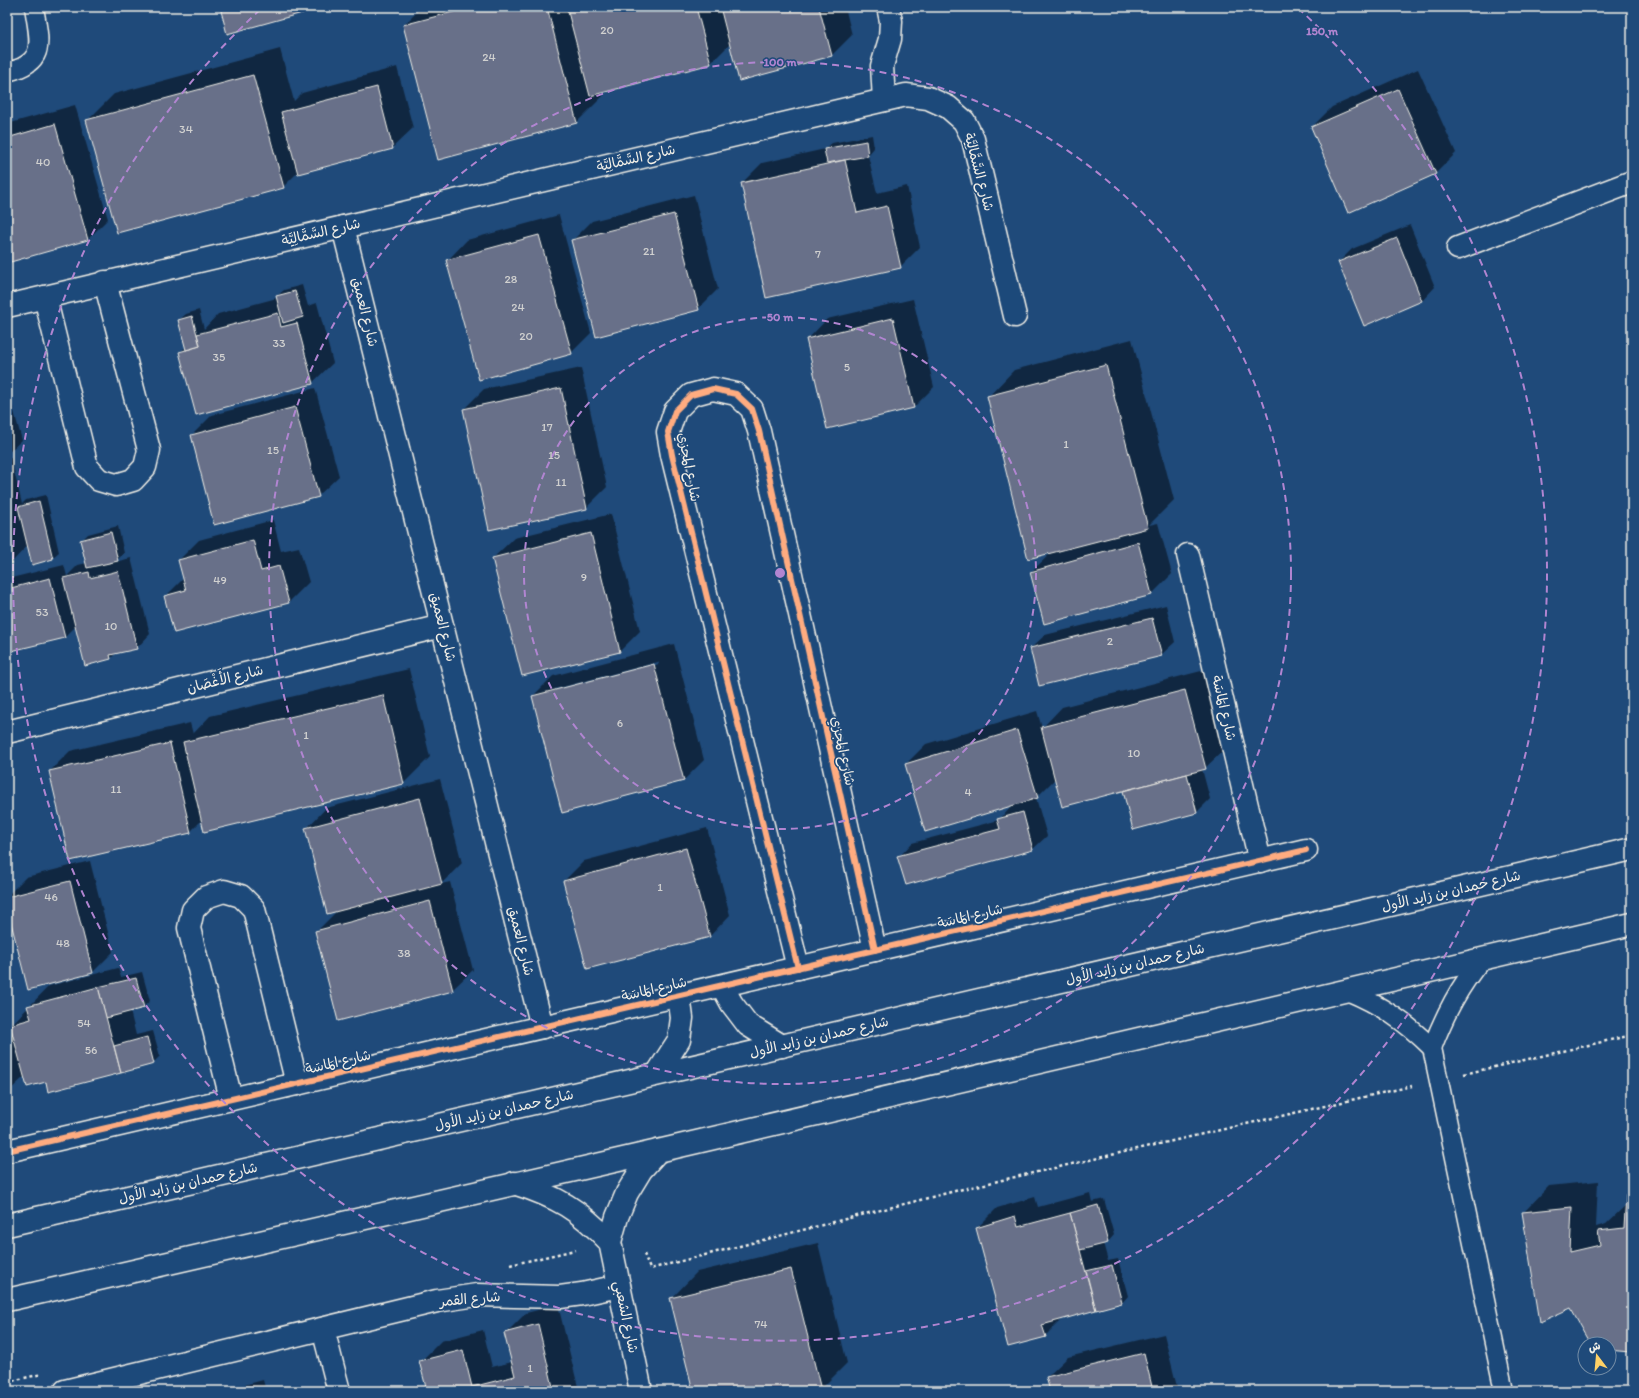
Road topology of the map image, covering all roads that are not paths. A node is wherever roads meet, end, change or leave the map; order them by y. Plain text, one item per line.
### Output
1 (34, 7) edge
2 (888, 7) edge
3 (7, 72) edge
4 (884, 100) junction
5 (1632, 182) edge
6 (343, 227) junction
7 (1458, 248) dead end
8 (106, 282) junction
9 (45, 297) junction
10 (7, 306) edge
11 (1015, 316) dead end
12 (1188, 555) dead end
13 (442, 626) junction
14 (7, 732) edge
15 (1632, 848) edge
16 (1306, 850) dead end
17 (1260, 861) junction
18 (1632, 924) edge
19 (875, 950) junction
20 (1482, 959) junction
21 (798, 968) junction
22 (722, 986) junction
23 (1347, 991) junction
24 (679, 996) junction
25 (542, 1027) junction
26 (782, 1046) junction
27 (1432, 1048) junction
28 (657, 1074) junction
29 (297, 1084) junction
30 (231, 1099) junction
31 (7, 1151) edge
32 (658, 1151) junction
33 (514, 1183) junction
34 (7, 1225) edge
35 (610, 1242) junction
36 (619, 1286) junction
37 (7, 1300) edge
38 (323, 1329) junction
39 (65, 1391) edge
40 (339, 1391) edge
41 (641, 1391) edge
42 (1504, 1391) edge

1 - 3 lane
2 - 4 street
4 - 6 street, شارع السَّمَّالِيَّة
4 - 11 street, شارع السَّمَّالِيَّة
5 - 7 street
6 - 8 street, شارع السَّمَّالِيَّة
6 - 13 street, شارع العميق
8 - 9 street, شارع السَّمَّالِيَّة
8 - 9 street
9 - 10 street, شارع السَّمَّالِيَّة
12 - 17 street, شارع المَاسَة
13 - 14 street, شارع الأَغْصَان
13 - 25 street, شارع العميق
15 - 26 street, شارع حمدان بن زايد الأول
16 - 17 street, شارع المَاسَة
17 - 19 street, شارع المَاسَة
18 - 20 street
19 - 21 street, شارع المَاسَة
19 - 21 street, شارع المجزي
20 - 23 street
20 - 27 lane
21 - 22 street, شارع المَاسَة
22 - 24 street, شارع المَاسَة
22 - 26 street
23 - 27 lane
23 - 32 street
24 - 25 street, شارع المَاسَة
24 - 28 street, شارع المَاسَة
25 - 29 street, شارع المَاسَة
26 - 28 street, شارع حمدان بن زايد الأول
27 - 42 lane
28 - 34 street, شارع حمدان بن زايد الأول
29 - 30 street, شارع المَاسَة
29 - 30 street, شارع المَاسَة
30 - 31 street, شارع المَاسَة
32 - 33 street
32 - 35 street, شارع الشعبي
33 - 35 street
33 - 37 street
35 - 36 street, شارع الشعبي
36 - 38 street, شارع القمر
36 - 41 street, شارع الشعبي
38 - 39 street, شارع القمر
38 - 40 street

